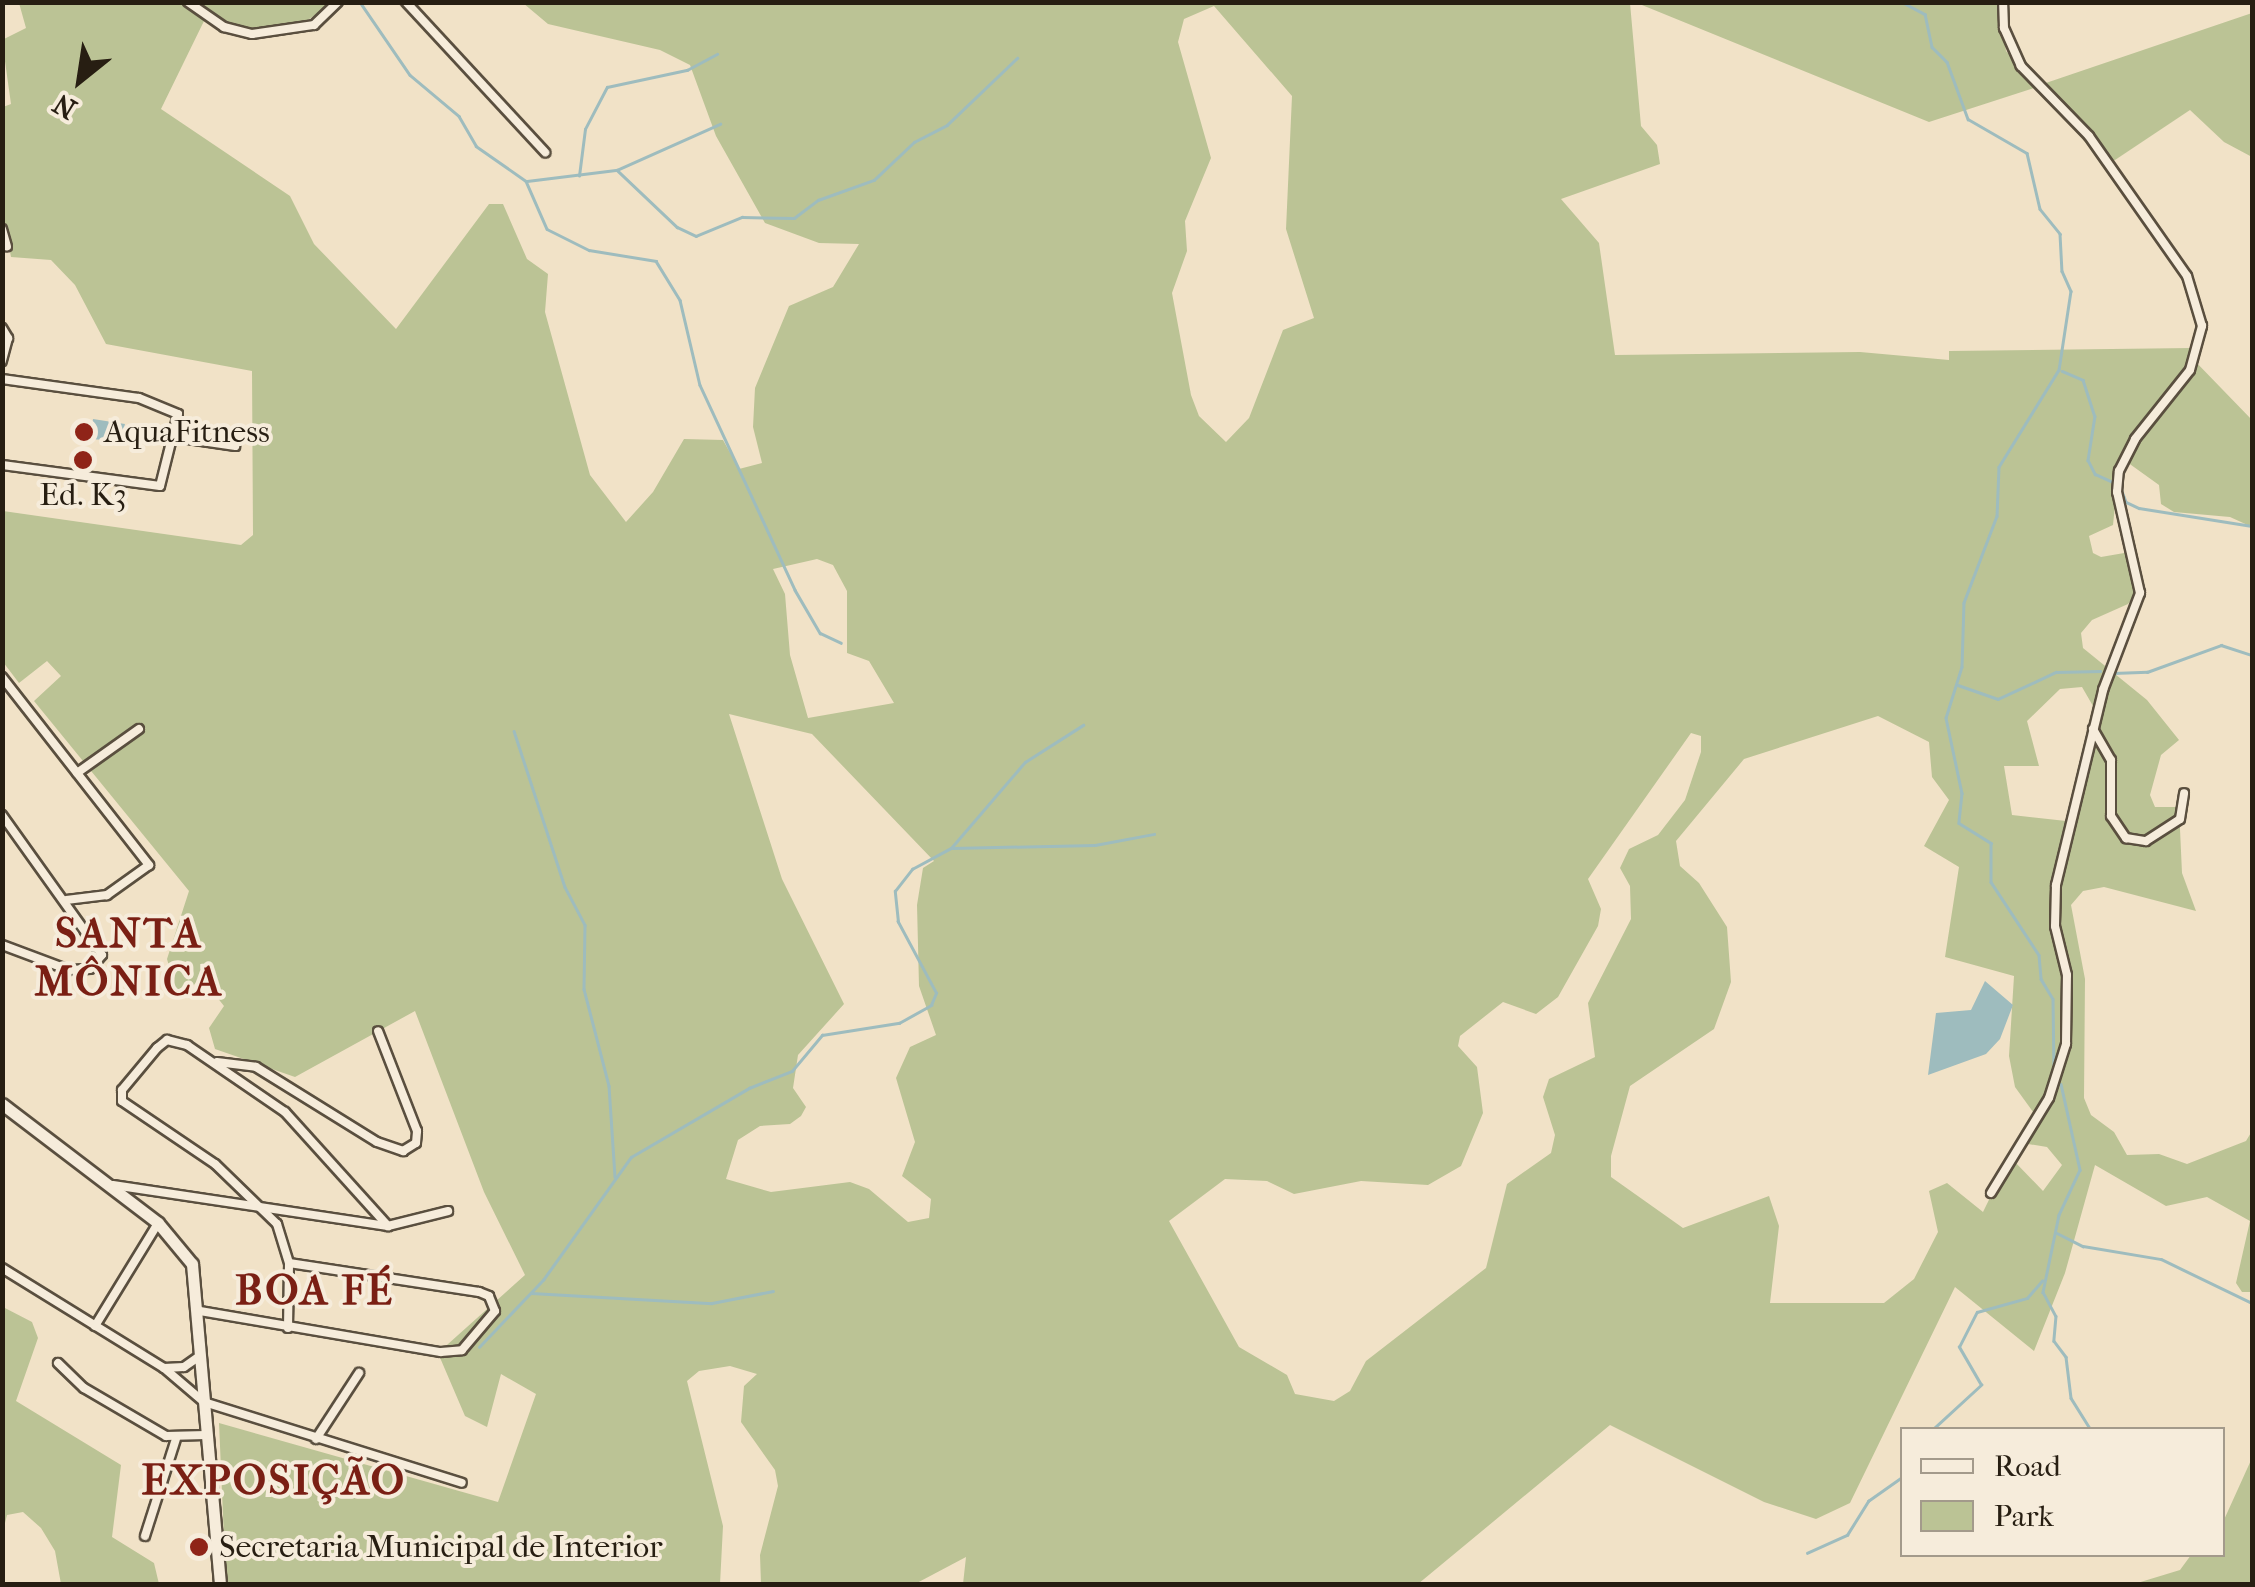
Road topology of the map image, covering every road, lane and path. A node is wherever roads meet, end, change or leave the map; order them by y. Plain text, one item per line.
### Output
1 (188, 2) edge
2 (338, 2) edge
3 (406, 2) edge
4 (2003, 2) edge
5 (545, 152) dead end
6 (2, 229) edge
7 (6, 246) dead end
8 (2, 328) edge
9 (2, 361) edge
10 (2, 379) edge
11 (174, 438) junction
12 (235, 446) dead end
13 (2, 465) edge
14 (2, 677) edge
15 (2093, 729) junction
16 (139, 730) dead end
17 (77, 773) junction
18 (2184, 793) dead end
19 (2, 816) edge
20 (66, 900) junction
21 (2, 945) edge
22 (378, 1031) dead end
23 (214, 1062) junction
24 (2, 1104) edge
25 (109, 1185) junction
26 (1991, 1193) dead end
27 (264, 1207) junction
28 (448, 1210) dead end
29 (158, 1223) junction
30 (388, 1226) junction
31 (289, 1262) junction
32 (2, 1268) edge
33 (200, 1311) junction
34 (95, 1326) junction
35 (288, 1328) junction
36 (202, 1354) junction
37 (58, 1362) dead end
38 (164, 1368) junction
39 (359, 1374) dead end
40 (204, 1402) junction
41 (206, 1434) junction
42 (316, 1438) junction
43 (176, 1439) junction
44 (462, 1483) dead end
45 (144, 1536) dead end
46 (220, 1584) edge

1 - 2 street
3 - 5 street
4 - 15 street
6 - 7 street
8 - 9 street
10 - 11 street
11 - 12 street
11 - 13 street
14 - 17 street
15 - 18 street
15 - 26 street
16 - 17 street
17 - 20 street
19 - 20 street
20 - 21 street
22 - 23 street
23 - 27 street
23 - 30 street
24 - 25 main road
25 - 27 street
25 - 29 main road
27 - 30 street
27 - 31 street
28 - 30 street
29 - 33 main road
29 - 34 street
31 - 35 street
31 - 35 street
32 - 34 street
33 - 35 street
33 - 36 main road
34 - 38 street
36 - 38 street
36 - 40 main road
37 - 43 street
38 - 40 street
39 - 42 street
40 - 41 main road
40 - 42 street
41 - 43 street
41 - 46 main road
42 - 44 street
43 - 45 street

